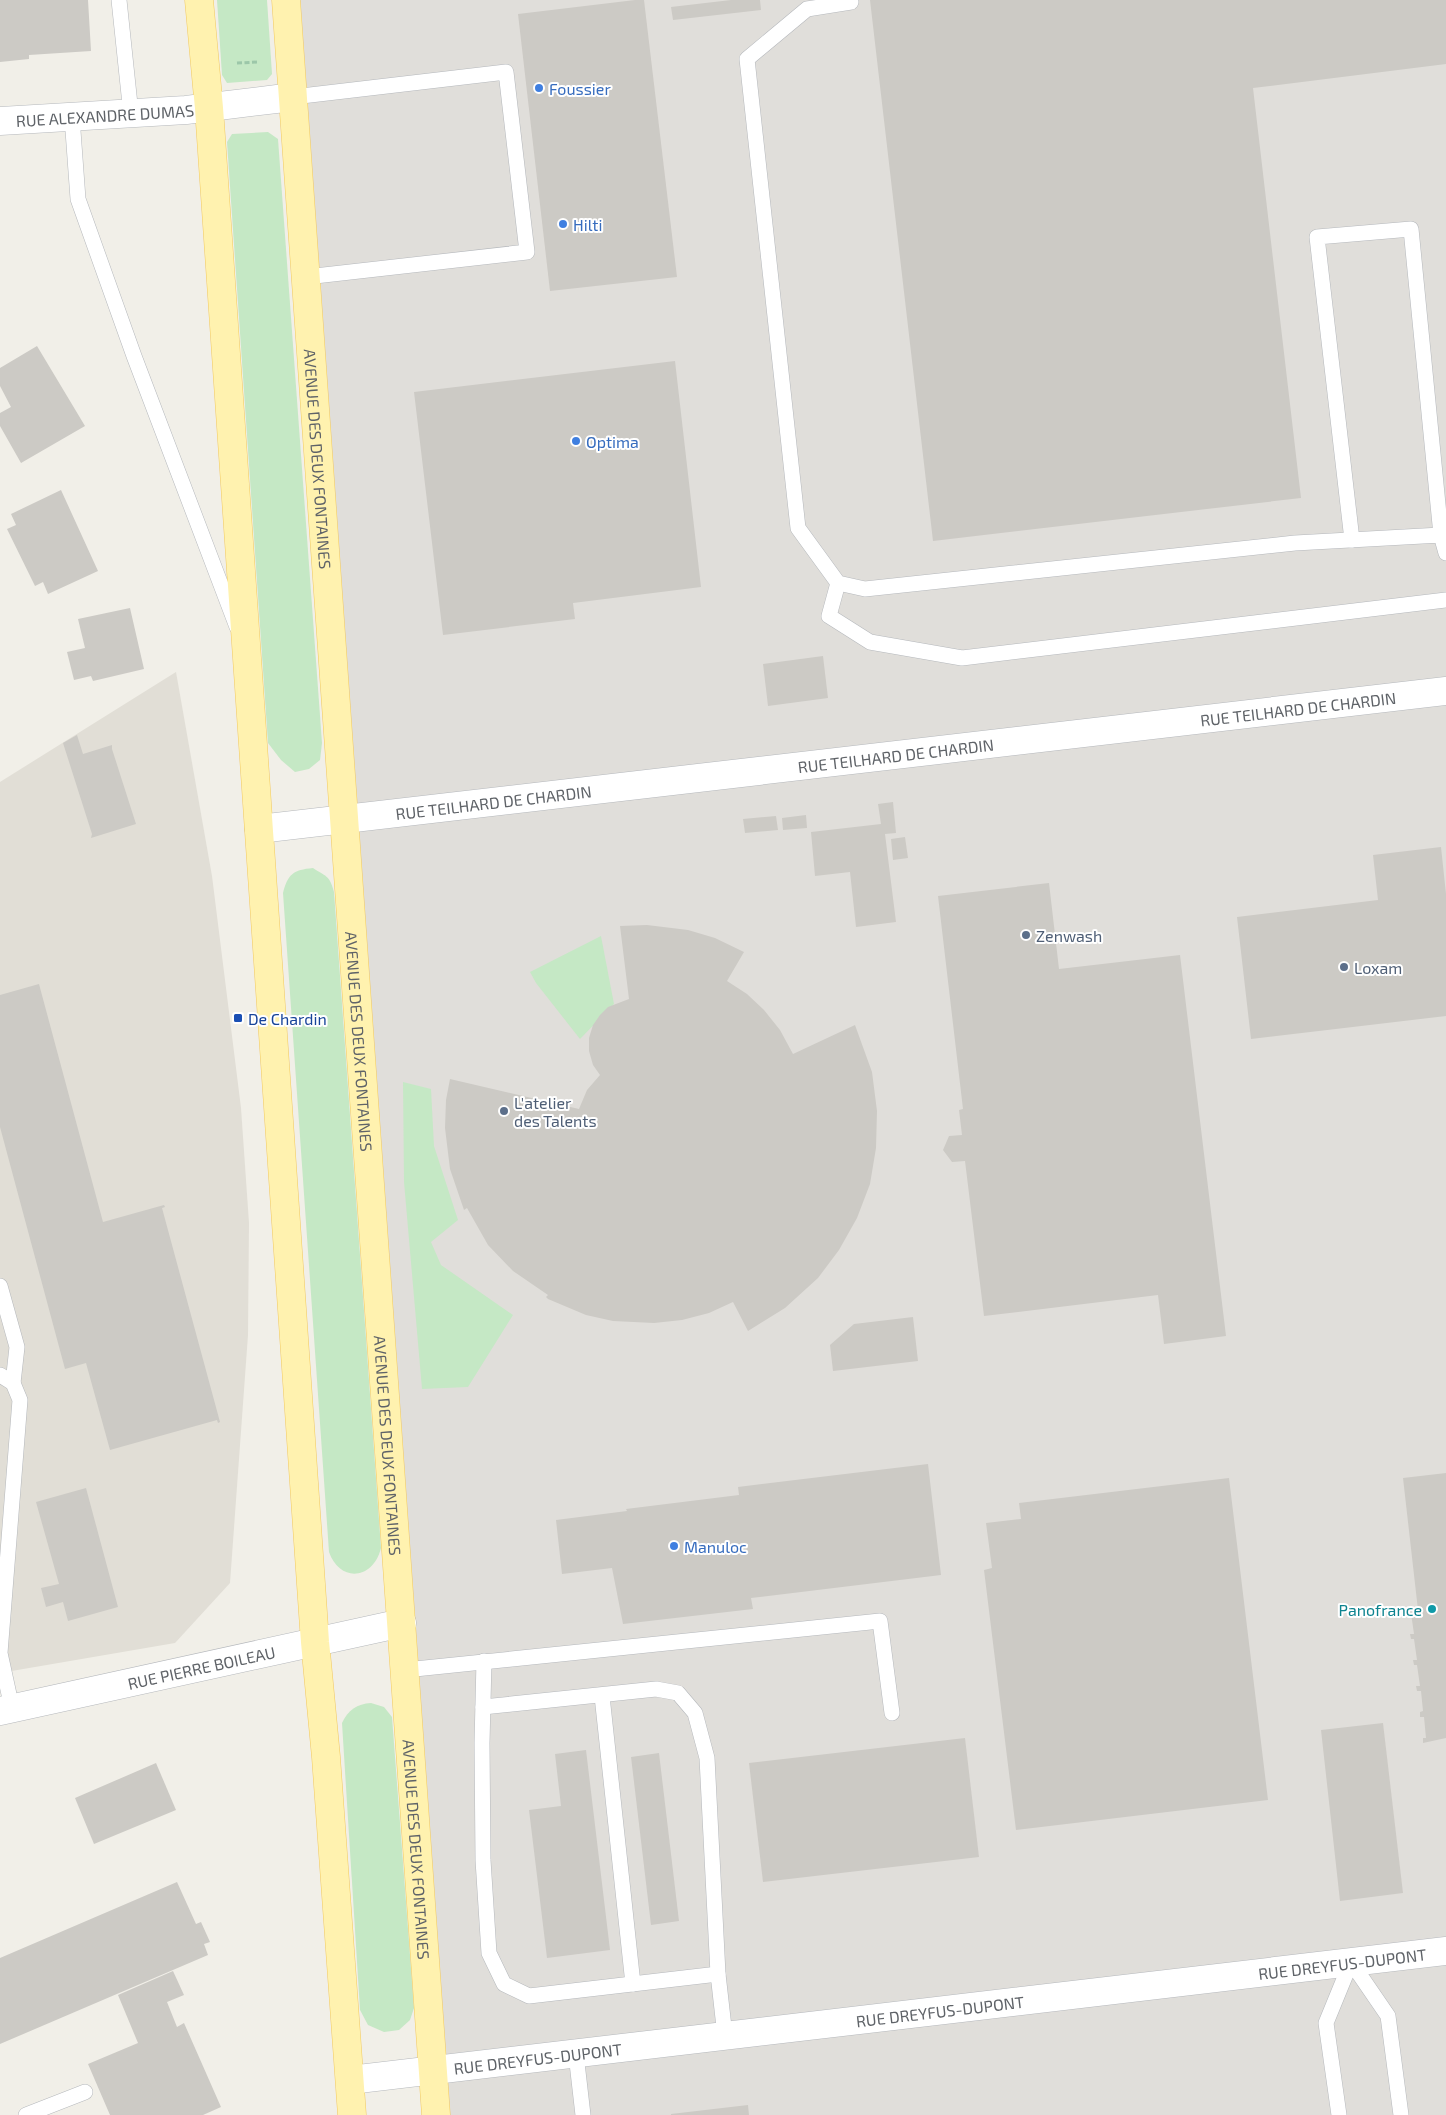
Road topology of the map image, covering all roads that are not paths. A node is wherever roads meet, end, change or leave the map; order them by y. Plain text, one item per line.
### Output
1 (119, 0) edge
2 (199, 0) edge
3 (286, 0) edge
4 (851, 2) dead end
5 (293, 97) junction
6 (208, 108) junction
7 (131, 114) junction
8 (72, 117) junction
9 (0, 121) edge
10 (306, 277) junction
11 (1441, 535) junction
12 (1352, 540) junction
13 (1446, 553) edge
14 (838, 583) junction
15 (1446, 600) edge
16 (246, 650) junction
17 (1446, 691) edge
18 (345, 820) junction
19 (259, 829) junction
20 (0, 1286) edge
21 (6, 1379) edge
22 (2, 1615) edge
23 (402, 1623) junction
24 (315, 1642) junction
25 (484, 1662) junction
26 (405, 1670) junction
27 (602, 1696) junction
28 (483, 1707) junction
29 (6, 1709) edge
30 (892, 1713) dead end
31 (1446, 1951) edge
32 (1352, 1962) junction
33 (718, 1974) junction
34 (633, 1984) junction
35 (726, 2036) junction
36 (576, 2054) junction
37 (433, 2071) junction
38 (350, 2080) junction
39 (85, 2092) dead end
40 (26, 2115) edge
41 (352, 2115) edge
42 (436, 2115) edge
43 (583, 2115) edge
44 (1338, 2115) edge
45 (1401, 2115) edge

1 - 7 lane
2 - 6 main road
3 - 5 main road, AVENUE DES DEUX FONTAINES
4 - 14 lane
5 - 6 street
5 - 10 main road, AVENUE DES DEUX FONTAINES
5 - 10 lane
6 - 7 street, RUE ALEXANDRE DUMAS
6 - 16 main road
7 - 8 street, RUE ALEXANDRE DUMAS
8 - 9 street, RUE ALEXANDRE DUMAS
8 - 16 lane
10 - 18 main road, AVENUE DES DEUX FONTAINES
11 - 12 lane
11 - 12 lane
11 - 13 lane
12 - 14 lane
14 - 15 lane
16 - 19 main road
17 - 18 street, RUE TEILHARD DE CHARDIN
18 - 19 street
18 - 23 main road, AVENUE DES DEUX FONTAINES
19 - 24 main road
20 - 21 lane
21 - 22 lane
22 - 29 lane
23 - 24 street, RUE PIERRE BOILEAU
23 - 26 main road, AVENUE DES DEUX FONTAINES
24 - 29 street, RUE PIERRE BOILEAU
24 - 38 main road
25 - 26 lane
25 - 28 lane
25 - 30 lane
26 - 37 main road, AVENUE DES DEUX FONTAINES
27 - 28 lane
27 - 33 lane
27 - 34 lane
28 - 34 lane
31 - 32 street, RUE DREYFUS-DUPONT
32 - 35 street, RUE DREYFUS-DUPONT
32 - 44 lane
32 - 45 lane
33 - 34 lane
33 - 35 lane
35 - 36 street, RUE DREYFUS-DUPONT
36 - 37 street, RUE DREYFUS-DUPONT
36 - 43 lane
37 - 38 street
37 - 42 main road, AVENUE DES DEUX FONTAINES
38 - 41 main road
39 - 40 lane

